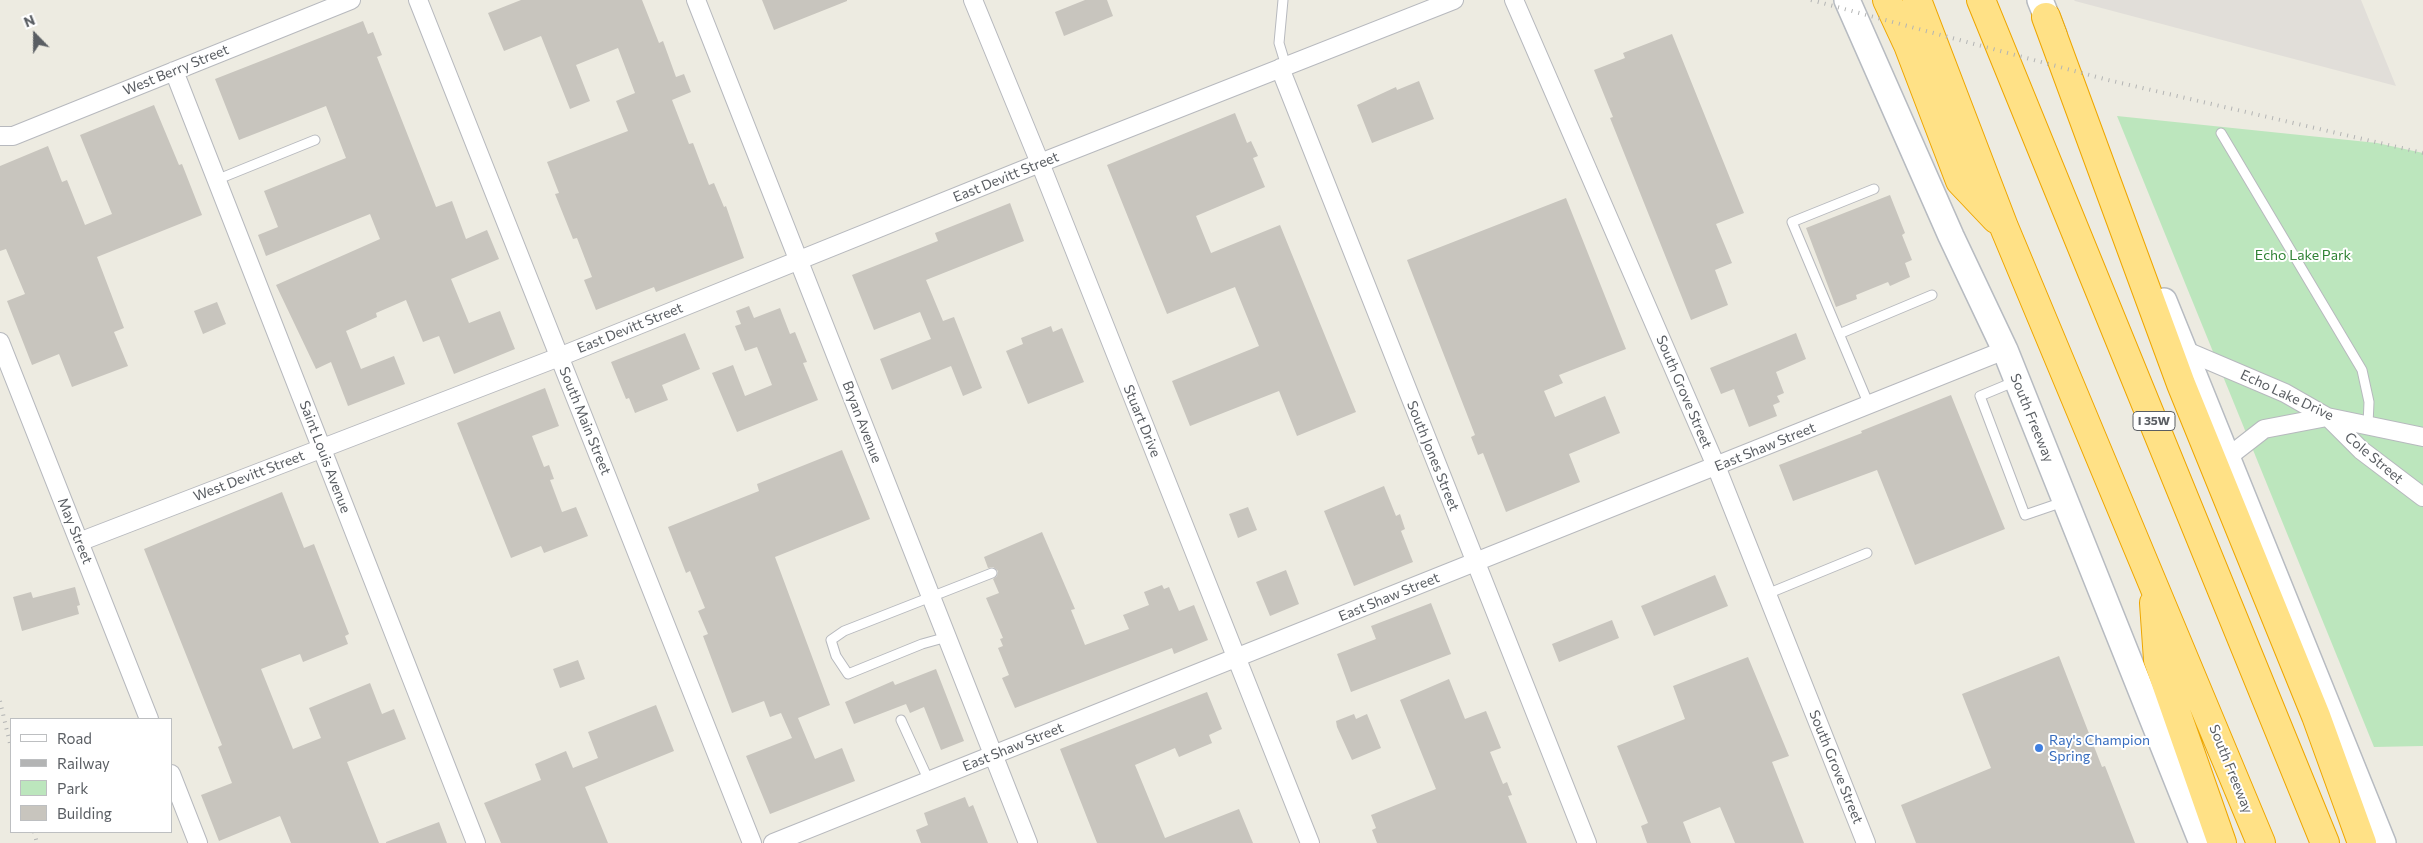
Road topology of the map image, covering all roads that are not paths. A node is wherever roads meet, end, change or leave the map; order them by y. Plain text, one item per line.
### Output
1 (351, 0) edge
2 (418, 0) edge
3 (696, 0) edge
4 (973, 0) edge
5 (1283, 0) edge
6 (1454, 0) edge
7 (1514, 0) edge
8 (1847, 0) edge
9 (1887, 0) edge
10 (1917, 0) edge
11 (1981, 0) edge
12 (2043, 8) edge
13 (1283, 67) junction
14 (174, 72) junction
15 (2221, 133) dead end
16 (0, 136) edge
17 (314, 140) dead end
18 (1040, 163) junction
19 (216, 180) junction
20 (1874, 190) dead end
21 (2004, 227) junction
22 (799, 260) junction
23 (1932, 295) dead end
24 (1839, 334) junction
25 (0, 342) edge
26 (2005, 350) junction
27 (2184, 350) junction
28 (559, 356) junction
29 (2017, 380) junction
30 (1869, 405) junction
31 (2327, 417) junction
32 (2368, 425) junction
33 (2423, 436) edge
34 (321, 447) junction
35 (2228, 457) junction
36 (1716, 466) junction
37 (2423, 497) edge
38 (2066, 501) junction
39 (79, 542) junction
40 (1867, 553) dead end
41 (1476, 562) junction
42 (992, 573) dead end
43 (2153, 579) junction
44 (1767, 594) junction
45 (932, 597) junction
46 (948, 637) junction
47 (1236, 658) junction
48 (149, 718) edge
49 (901, 720) dead end
50 (994, 755) junction
51 (172, 777) edge
52 (929, 781) junction
53 (198, 843) edge
54 (476, 843) edge
55 (752, 843) edge
56 (773, 843) edge
57 (1028, 843) edge
58 (1310, 843) edge
59 (1587, 843) edge
60 (1866, 843) edge
61 (2206, 843) edge
62 (2261, 843) edge
63 (2325, 843) edge
64 (2362, 843) edge
65 (2383, 843) edge

1 - 14 street, West Berry Street
2 - 28 street, South Main Street
3 - 22 street, Bryan Avenue
4 - 18 street, Stuart Drive
5 - 13 lane
6 - 13 street, East Devitt Street
7 - 36 street, South Grove Street
8 - 26 main road, South Freeway
9 - 21 highway
10 - 21 highway, South Freeway
11 - 63 highway, I 35W
12 - 27 main road
12 - 64 highway
13 - 18 street, East Devitt Street
13 - 41 street, South Jones Street
14 - 16 street, West Berry Street
14 - 19 street, Saint Louis Avenue
15 - 32 lane
17 - 19 lane
18 - 22 street, East Devitt Street
18 - 47 street, Stuart Drive
19 - 34 street, Saint Louis Avenue
20 - 24 lane
21 - 43 highway, South Freeway
22 - 28 street, East Devitt Street
22 - 45 street, Bryan Avenue
23 - 24 lane
24 - 30 lane
25 - 39 street, May Street
26 - 29 main road, South Freeway
26 - 30 street, East Shaw Street
27 - 31 street, Echo Lake Drive
27 - 35 main road
28 - 34 street, West Devitt Street
28 - 55 street, South Main Street
29 - 38 main road, South Freeway
29 - 38 lane
30 - 36 street, East Shaw Street
31 - 32 street, Echo Lake Drive
31 - 35 street
31 - 37 street, Cole Street
32 - 33 street, Echo Lake Drive
34 - 39 street, West Devitt Street
34 - 54 street, Saint Louis Avenue
35 - 65 main road
36 - 41 street, East Shaw Street
36 - 44 street, South Grove Street
38 - 61 main road, South Freeway
39 - 48 street, May Street
40 - 44 lane
41 - 47 street, East Shaw Street
41 - 59 street, South Jones Street
42 - 45 lane
43 - 61 highway
43 - 62 highway, South Freeway
44 - 60 street, South Grove Street
45 - 46 street, Bryan Avenue
45 - 46 lane
46 - 50 street, Bryan Avenue
47 - 50 street, East Shaw Street
47 - 58 street, Stuart Drive
49 - 52 lane
50 - 52 street, East Shaw Street
50 - 57 street, Bryan Avenue
51 - 53 street
52 - 56 street, East Shaw Street

